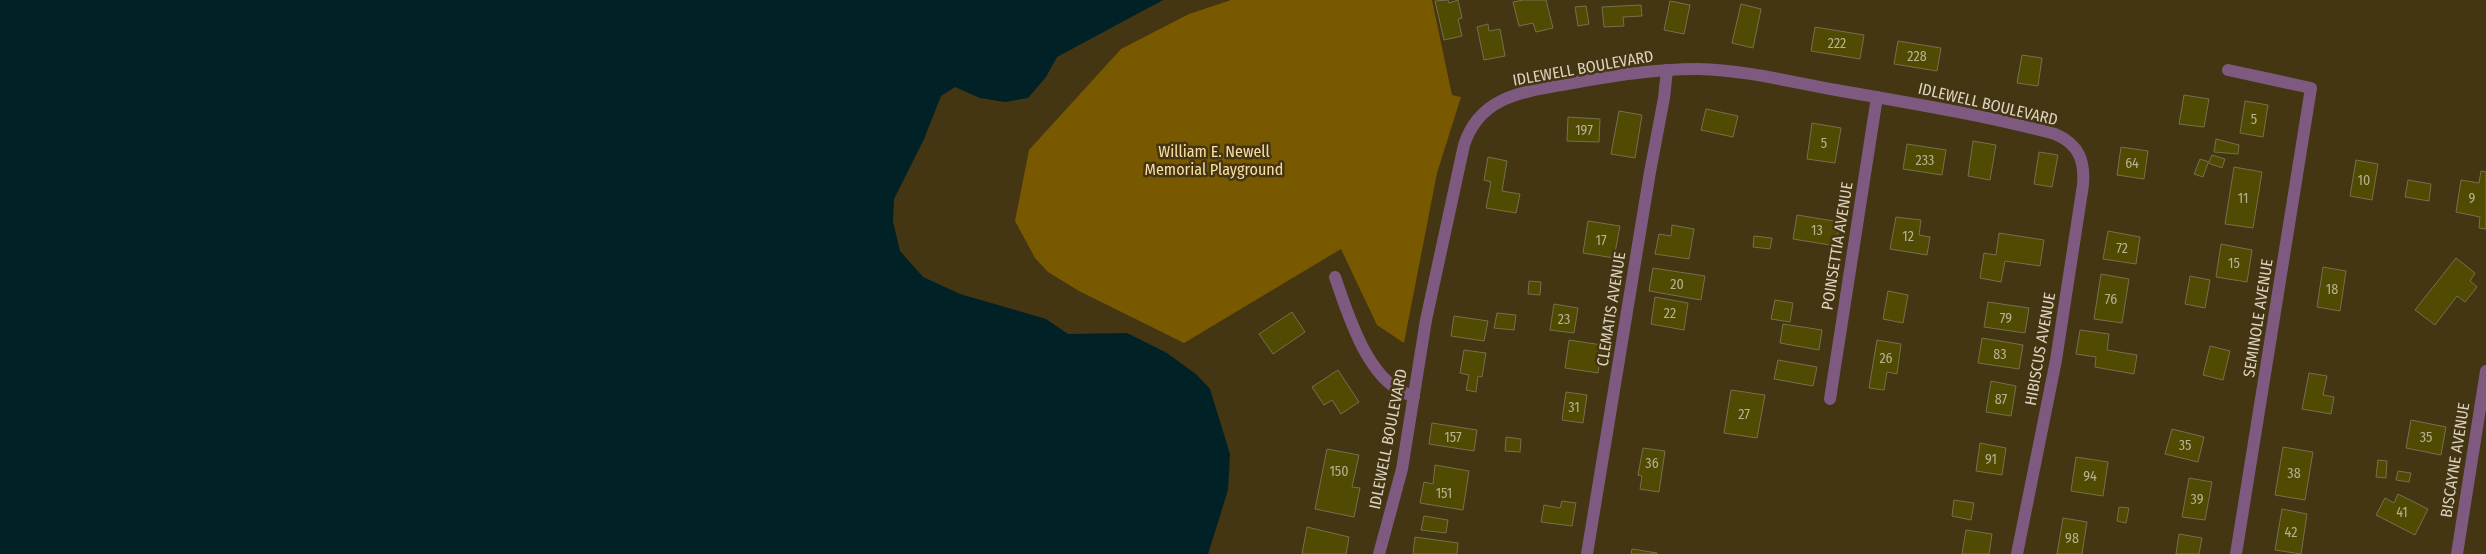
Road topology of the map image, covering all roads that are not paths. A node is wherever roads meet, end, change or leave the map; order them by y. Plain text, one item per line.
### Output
1 (1667, 70) junction
2 (2228, 70) dead end
3 (1877, 97) junction
4 (2077, 149) joint
5 (1335, 277) dead end
6 (2486, 371) edge
7 (1414, 396) junction
8 (1830, 399) dead end
9 (2482, 420) edge
10 (1379, 554) edge
11 (1588, 554) edge
12 (2017, 554) edge
13 (2236, 554) edge
14 (2457, 554) edge

1 - 3 street, IDLEWELL BOULEVARD
1 - 7 street, IDLEWELL BOULEVARD
1 - 11 street, CLEMATIS AVENUE
2 - 13 street, SEMINOLE AVENUE
3 - 4 street, IDLEWELL BOULEVARD
3 - 8 street, POINSETTIA AVENUE
4 - 12 street, HIBISCUS AVENUE
5 - 7 street
6 - 9 street, BISCAYNE AVENUE
7 - 10 street, IDLEWELL BOULEVARD
9 - 14 street, BISCAYNE AVENUE

